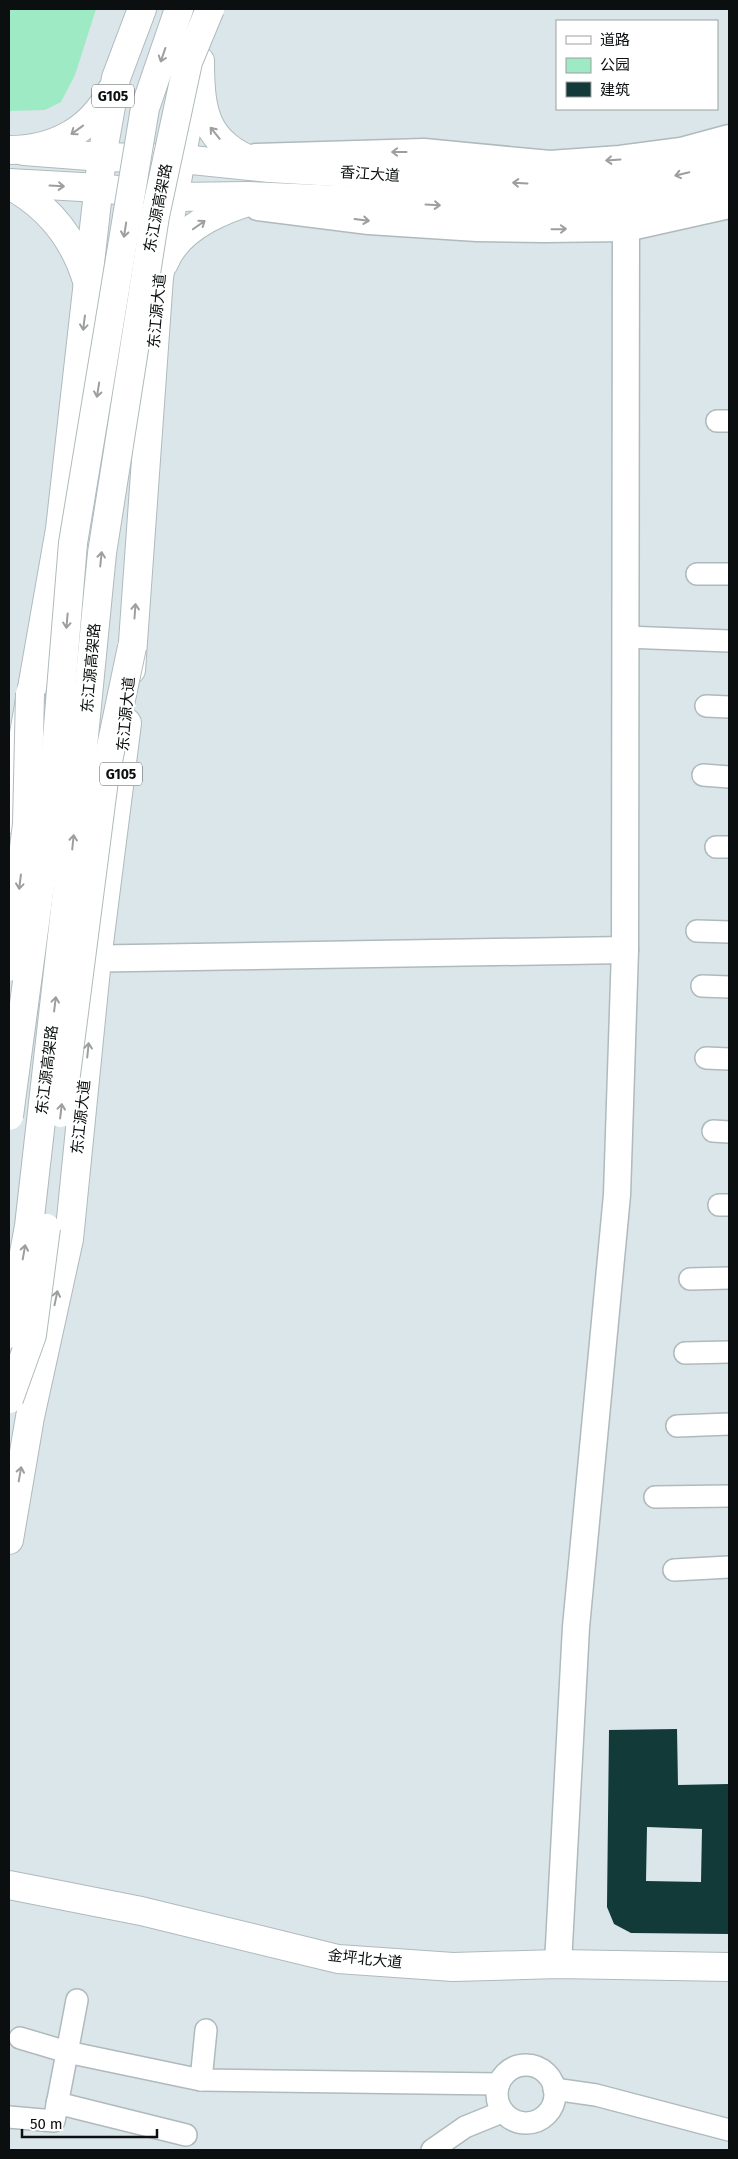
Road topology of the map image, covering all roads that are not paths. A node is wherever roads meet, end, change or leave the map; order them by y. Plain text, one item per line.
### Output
1 (142, 9) edge
2 (179, 9) edge
3 (210, 9) edge
4 (220, 9) edge
5 (200, 61) junction
6 (116, 78) junction
7 (729, 138) edge
8 (9, 150) edge
9 (102, 157) junction
10 (244, 157) junction
11 (182, 159) junction
12 (729, 163) edge
13 (270, 168) junction
14 (9, 184) edge
15 (729, 185) edge
16 (100, 188) junction
17 (175, 197) junction
18 (266, 197) junction
19 (237, 205) junction
20 (729, 205) edge
21 (626, 218) junction
22 (159, 276) junction
23 (88, 284) junction
24 (696, 574) dead end
25 (729, 574) edge
26 (626, 637) junction
27 (729, 638) edge
28 (132, 647) junction
29 (30, 693) junction
30 (706, 706) dead end
31 (729, 707) edge
32 (703, 775) dead end
33 (729, 776) edge
34 (9, 819) edge
35 (697, 931) dead end
36 (729, 932) edge
37 (625, 950) junction
38 (97, 959) junction
39 (9, 960) edge
40 (9, 967) edge
41 (702, 986) dead end
42 (729, 987) edge
43 (706, 1058) dead end
44 (729, 1059) edge
45 (9, 1116) edge
46 (729, 1278) edge
47 (690, 1279) dead end
48 (9, 1334) edge
49 (729, 1352) edge
50 (686, 1353) dead end
51 (9, 1399) edge
52 (729, 1424) edge
53 (677, 1426) dead end
54 (729, 1496) edge
55 (655, 1497) dead end
56 (9, 1540) edge
57 (729, 1567) edge
58 (674, 1570) dead end
59 (9, 1885) edge
60 (558, 1964) junction
61 (729, 1966) edge
62 (77, 2000) dead end
63 (206, 2030) dead end
64 (20, 2038) dead end
65 (67, 2052) junction
66 (200, 2080) junction
67 (498, 2084) junction
68 (554, 2089) junction
69 (57, 2104) junction
70 (502, 2112) junction
71 (9, 2117) edge
72 (729, 2130) edge
73 (186, 2135) dead end
74 (432, 2150) edge

1 - 6 main road, G105
2 -> 45 main road, 东江源高架路, bridge
48 -> 3 main road, 东江源高架路, bridge
4 - 5 main road, 东江源大道 / G105
10 -> 5 main road
5 - 11 main road, 东江源大道 / G105
6 -> 8 main road
6 - 9 main road, G105
7 -> 10 street
8 - 9 main road, 香江大道
9 - 11 main road, 香江大道
9 - 16 main road, G105
10 - 11 street
10 - 13 main road
11 - 13 main road, 香江大道
11 - 17 main road, 东江源大道 / G105
12 -> 13 main road, 香江大道
14 -> 16 main road
14 - 23 main road
15 - 21 main road
16 - 17 main road
16 - 23 main road, G105
17 - 18 main road
17 - 19 street
17 - 22 main road, 东江源大道 / G105
18 - 19 main road
18 -> 21 main road
19 -> 21 street
22 -> 19 main road
20 - 21 street
21 - 26 street
28 -> 22 main road, 东江源大道 / G105
23 -> 29 main road, G105
24 - 25 street
26 - 27 street
26 - 37 street
28 - 38 main road, 东江源大道 / G105
51 -> 28 main road, bridge
29 - 34 main road, G105
29 -> 40 main road, bridge
30 - 31 street
32 - 33 street
35 - 36 street
37 - 38 street
37 - 60 street
38 - 39 street
56 -> 38 main road, 东江源大道 / G105
41 - 42 street
43 - 44 street
46 - 47 street
49 - 50 street
52 - 53 street
54 - 55 street
57 - 58 street
59 - 60 main road, 金坪北大道
60 - 61 main road, 金坪北大道
62 - 65 street
63 - 66 street
64 - 65 street
65 - 66 street
65 - 69 street
66 - 67 street
67 - 68 street
67 - 70 street
68 - 70 street
68 - 72 street
69 - 71 street
69 - 73 street
70 - 74 street

